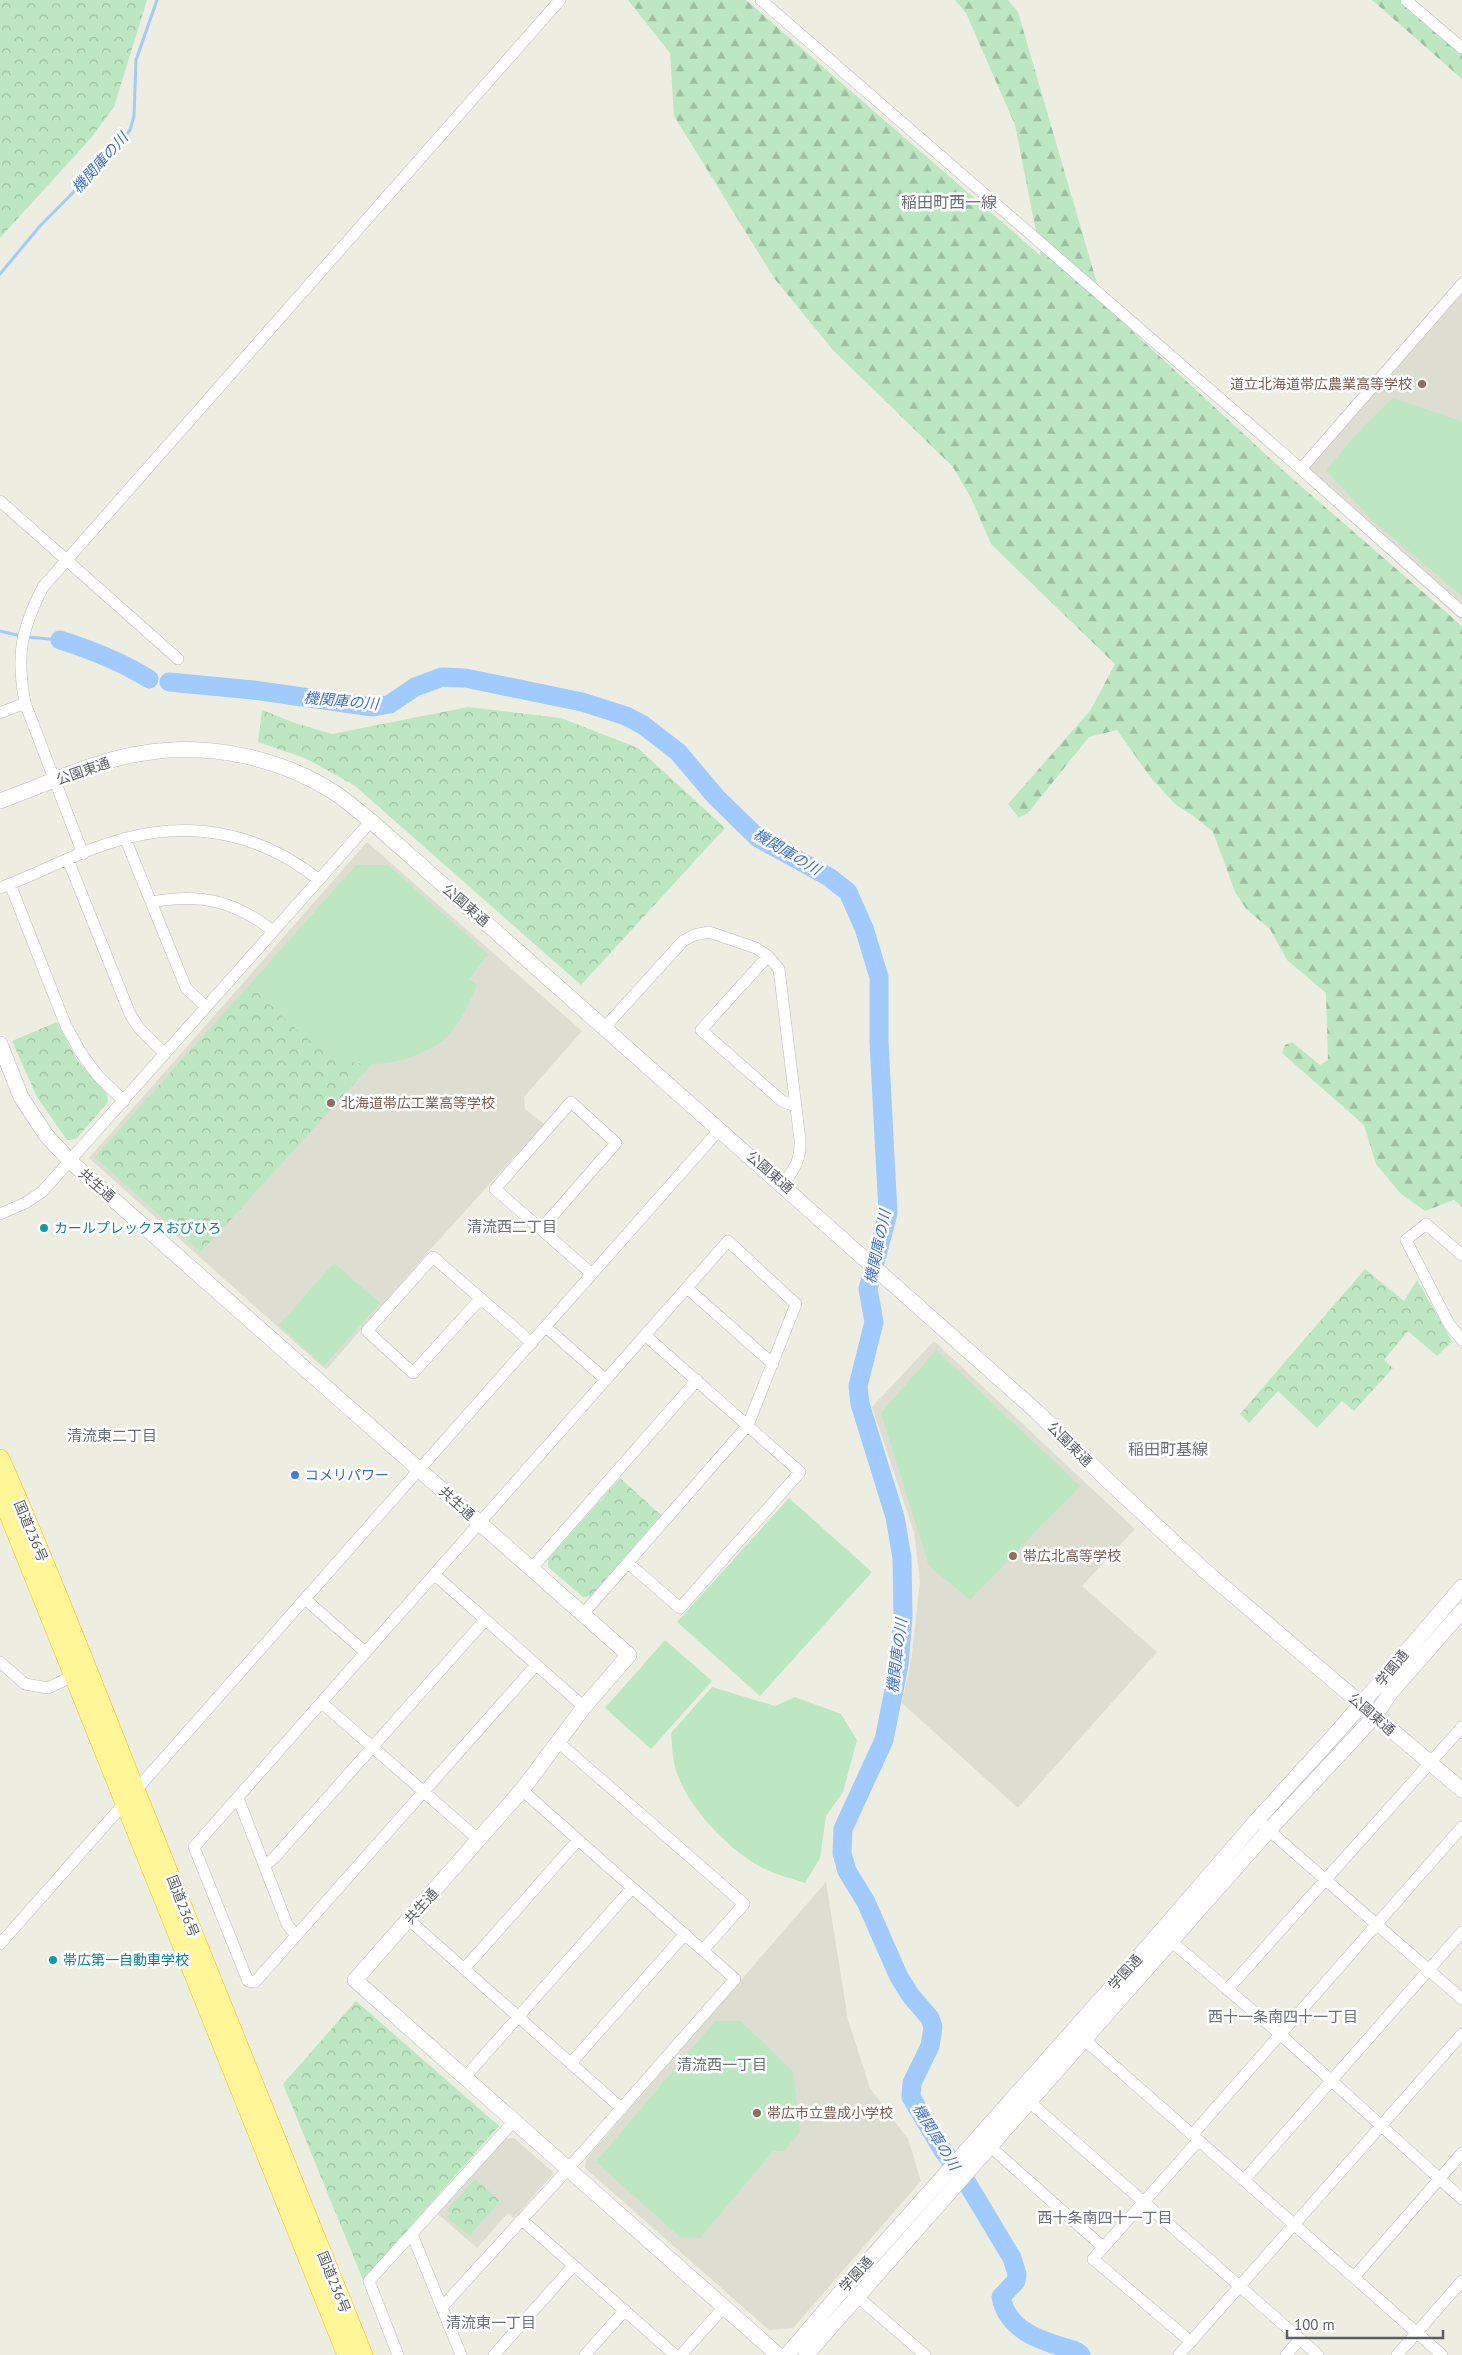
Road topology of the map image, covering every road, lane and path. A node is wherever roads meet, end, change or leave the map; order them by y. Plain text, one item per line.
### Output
1 (560, 0) edge
2 (761, 0) edge
3 (1406, 0) edge
4 (1462, 48) edge
5 (1462, 284) edge
6 (1301, 469) junction
7 (0, 501) edge
8 (67, 559) junction
9 (1462, 612) edge
10 (178, 658) dead end
11 (24, 703) junction
12 (0, 713) edge
13 (56, 780) junction
14 (0, 802) edge
15 (371, 821) junction
16 (125, 838) junction
17 (83, 854) junction
18 (68, 860) junction
19 (319, 880) junction
20 (5, 886) edge
21 (152, 902) junction
22 (273, 931) junction
23 (768, 956) junction
24 (206, 1008) junction
25 (605, 1027) junction
26 (0, 1044) edge
27 (165, 1054) junction
28 (124, 1101) junction
29 (795, 1106) junction
30 (720, 1129) junction
31 (71, 1162) junction
32 (783, 1184) junction
33 (0, 1214) edge
34 (540, 1229) junction
35 (1462, 1255) edge
36 (592, 1274) junction
37 (687, 1288) junction
38 (480, 1298) junction
39 (546, 1327) junction
40 (646, 1336) junction
41 (1462, 1340) edge
42 (532, 1343) junction
43 (773, 1364) junction
44 (606, 1380) junction
45 (696, 1380) junction
46 (748, 1426) junction
47 (0, 1459) edge
48 (420, 1470) junction
49 (0, 1492) edge
50 (480, 1524) junction
51 (628, 1563) junction
52 (531, 1569) junction
53 (434, 1575) junction
54 (1461, 1591) edge
55 (305, 1599) junction
56 (1462, 1611) edge
57 (583, 1614) junction
58 (485, 1620) junction
59 (366, 1652) junction
60 (0, 1662) edge
61 (536, 1665) junction
62 (80, 1672) junction
63 (322, 1703) junction
64 (1361, 1705) junction
65 (584, 1708) junction
66 (1374, 1717) junction
67 (1462, 1727) edge
68 (557, 1742) junction
69 (372, 1747) junction
70 (1430, 1764) junction
71 (522, 1790) junction
72 (1462, 1790) edge
73 (423, 1793) junction
74 (130, 1796) junction
75 (238, 1798) junction
76 (1257, 1820) junction
77 (1462, 1827) edge
78 (1269, 1830) junction
79 (479, 1840) junction
80 (578, 1840) junction
81 (266, 1865) junction
82 (1326, 1880) junction
83 (632, 1888) junction
84 (408, 1920) junction
85 (1378, 1924) junction
86 (1462, 1932) edge
87 (685, 1934) junction
88 (296, 1936) junction
89 (1165, 1936) junction
90 (0, 1944) edge
91 (703, 1950) junction
92 (464, 1969) junction
93 (1429, 1969) junction
94 (1228, 1990) junction
95 (1462, 1999) edge
96 (518, 2016) junction
97 (1079, 2034) junction
98 (1462, 2034) edge
99 (1281, 2036) junction
100 (571, 2063) junction
101 (465, 2077) junction
102 (1330, 2080) junction
103 (1024, 2096) junction
104 (620, 2107) junction
105 (514, 2121) junction
106 (1380, 2126) junction
107 (1195, 2138) junction
108 (985, 2141) junction
109 (1462, 2153) edge
110 (568, 2169) junction
111 (1439, 2179) junction
112 (1244, 2180) junction
113 (946, 2185) junction
114 (1462, 2199) edge
115 (1143, 2201) junction
116 (522, 2220) junction
117 (1294, 2224) junction
118 (412, 2234) junction
119 (1103, 2247) junction
120 (573, 2266) junction
121 (1354, 2277) junction
122 (1462, 2281) edge
123 (846, 2286) junction
124 (1240, 2286) junction
125 (857, 2297) junction
126 (443, 2306) junction
127 (724, 2307) junction
128 (625, 2310) junction
129 (1417, 2332) junction
130 (1300, 2339) junction
131 (1191, 2342) junction
132 (347, 2355) edge
133 (363, 2355) edge
134 (398, 2355) edge
135 (461, 2355) edge
136 (494, 2355) edge
137 (585, 2355) edge
138 (675, 2355) edge
139 (681, 2355) edge
140 (778, 2355) edge
141 (786, 2355) edge
142 (806, 2355) edge
143 (924, 2355) edge
144 (1179, 2355) edge
145 (1286, 2355) edge
146 (1318, 2355) edge
147 (1397, 2355) edge
148 (1442, 2355) edge

1 - 8 street
2 - 6 street
3 - 4 street
5 - 6 street
6 - 9 street
7 - 8 street
8 - 10 street
8 - 11 street
11 - 12 street
11 - 13 street
13 - 14 street, 公園東通
13 - 15 street, 公園東通
13 - 17 street
15 - 19 street
15 - 25 street, 公園東通
16 - 17 street
16 - 19 street
16 - 21 street
17 - 18 street
18 - 20 street
18 - 27 street
19 - 22 street
20 - 28 street
21 - 22 street
21 - 24 street
22 - 24 street
23 - 25 street
23 - 29 street
23 - 29 street
24 - 27 street
25 - 30 street, 公園東通
26 - 31 street, 共生通
27 - 28 street
28 - 31 street
29 - 32 street
30 - 32 street, 公園東通
30 - 36 street
31 - 33 street
31 - 48 street, 共生通
32 - 64 street, 公園東通
34 - 34 street
34 - 36 street
35 - 41 street
36 - 39 street
37 - 40 street
37 - 43 street
37 - 43 street
38 - 38 street
38 - 42 street
39 - 42 street
39 - 44 street
40 - 44 street
40 - 45 street
42 - 48 street
43 - 46 street
44 - 50 street
45 - 46 street
45 - 52 street
46 - 51 street
46 - 51 street
47 - 62 highway, 国道236号
48 - 50 street, 共生通
48 - 55 street
49 - 62 highway, 国道236号
50 - 52 street, 共生通
50 - 53 street
51 - 57 street
52 - 57 street, 共生通
53 - 58 street
53 - 59 street
54 - 64 street, 学園通
55 - 59 street
55 - 74 street
56 - 66 street, 学園通
57 - 65 street, 共生通
58 - 61 street
58 - 69 street
59 - 63 street
60 - 62 street
61 - 65 street
61 - 73 street
62 - 74 highway, 国道236号
63 - 69 street
63 - 75 street
64 - 66 street, 公園東通
64 - 76 street, 学園通
65 - 68 street, 共生通
66 - 70 street, 公園東通
66 - 78 street, 学園通
67 - 70 street
68 - 71 street, 共生通
68 - 91 street
69 - 73 street
69 - 81 street
70 - 72 street, 公園東通
70 - 82 street
71 - 79 street, 共生通
71 - 80 street
73 - 79 street
73 - 88 street
74 - 90 street
74 - 132 highway, 国道236号
74 - 133 highway, 国道236号
75 - 81 street
75 - 88 street
76 - 78 street
76 - 89 street, 学園通
77 - 85 street
78 - 82 street
78 - 89 street, 学園通
79 - 84 street, 共生通
80 - 83 street
80 - 92 street
81 - 88 street
82 - 85 street
82 - 94 street
83 - 87 street
83 - 96 street
84 - 92 street
84 - 101 street, 共生通
85 - 93 street
85 - 99 street
86 - 93 street
87 - 91 street
87 - 100 street
89 - 94 street
89 - 97 street, 学園通
91 - 104 street
92 - 96 street
93 - 95 street
93 - 102 street
94 - 99 street
96 - 100 street
96 - 101 street
97 - 103 street, 学園通
97 - 107 street
98 - 106 street
99 - 102 street
99 - 107 street
100 - 104 street
101 - 105 street
102 - 106 street
102 - 112 street
103 - 108 street, 学園通
103 - 115 street
104 - 110 street
105 - 110 street
105 - 118 street
106 - 111 street
106 - 117 street
107 - 112 street
107 - 115 street
108 - 113 street, 学園通
108 - 119 street
109 - 111 street
110 - 116 street
110 - 127 street
111 - 114 street
111 - 121 street
112 - 117 street
113 - 123 street, 学園通
113 - 125 street, 学園通
115 - 119 street
115 - 124 street
116 - 120 street
116 - 126 street
117 - 121 street
117 - 124 street
118 - 126 street
118 - 134 street
119 - 131 street
120 - 128 street
120 - 136 street
121 - 129 street
122 - 129 street
123 - 125 street
123 - 141 street, 学園通
124 - 130 street
124 - 131 street
125 - 142 street, 学園通
125 - 143 street
126 - 135 street
127 - 139 street
127 - 140 street
128 - 137 street
128 - 138 street
129 - 147 street
129 - 148 street
130 - 145 street
130 - 146 street
131 - 144 street

